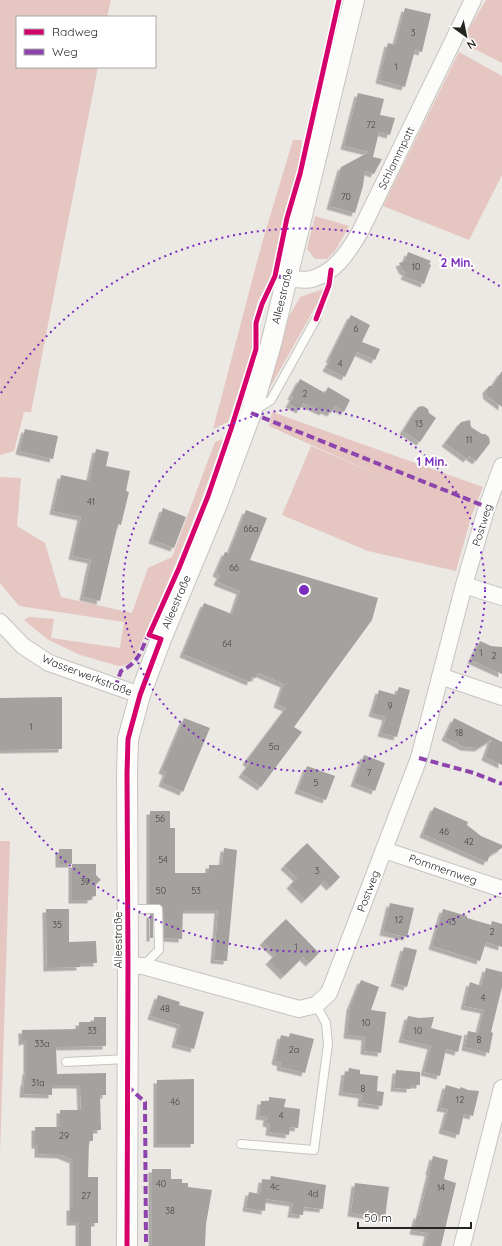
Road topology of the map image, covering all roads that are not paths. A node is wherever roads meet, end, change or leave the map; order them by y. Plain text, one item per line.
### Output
1 (354, 0) edge
2 (473, 0) edge
3 (287, 278) junction
4 (316, 319) dead end
5 (251, 413) junction
6 (502, 466) edge
7 (464, 585) junction
8 (502, 597) edge
9 (1, 624) edge
10 (440, 676) junction
11 (140, 695) junction
12 (502, 696) edge
13 (384, 850) junction
14 (502, 889) edge
15 (128, 909) junction
16 (136, 965) junction
17 (316, 1006) junction
18 (128, 1059) junction
19 (66, 1062) dead end
20 (502, 1088) edge
21 (241, 1144) dead end
22 (127, 1246) edge
23 (462, 1246) edge

1 - 3 street, Alleestraße
2 - 3 street, Schlammpatt
3 - 5 street, Alleestraße
4 - 5 lane
5 - 11 street, Alleestraße
6 - 7 street, Postweg
7 - 8 street
7 - 10 street, Postweg
9 - 11 street, Wasserwerkstraße
10 - 12 street
10 - 13 street, Postweg
11 - 15 street, Alleestraße
13 - 14 street, Pommernweg
13 - 17 street, Postweg
15 - 16 street, Alleestraße
15 - 16 lane
16 - 17 street
16 - 18 street, Alleestraße
17 - 21 lane
18 - 19 lane
18 - 22 street, Alleestraße
20 - 23 street

